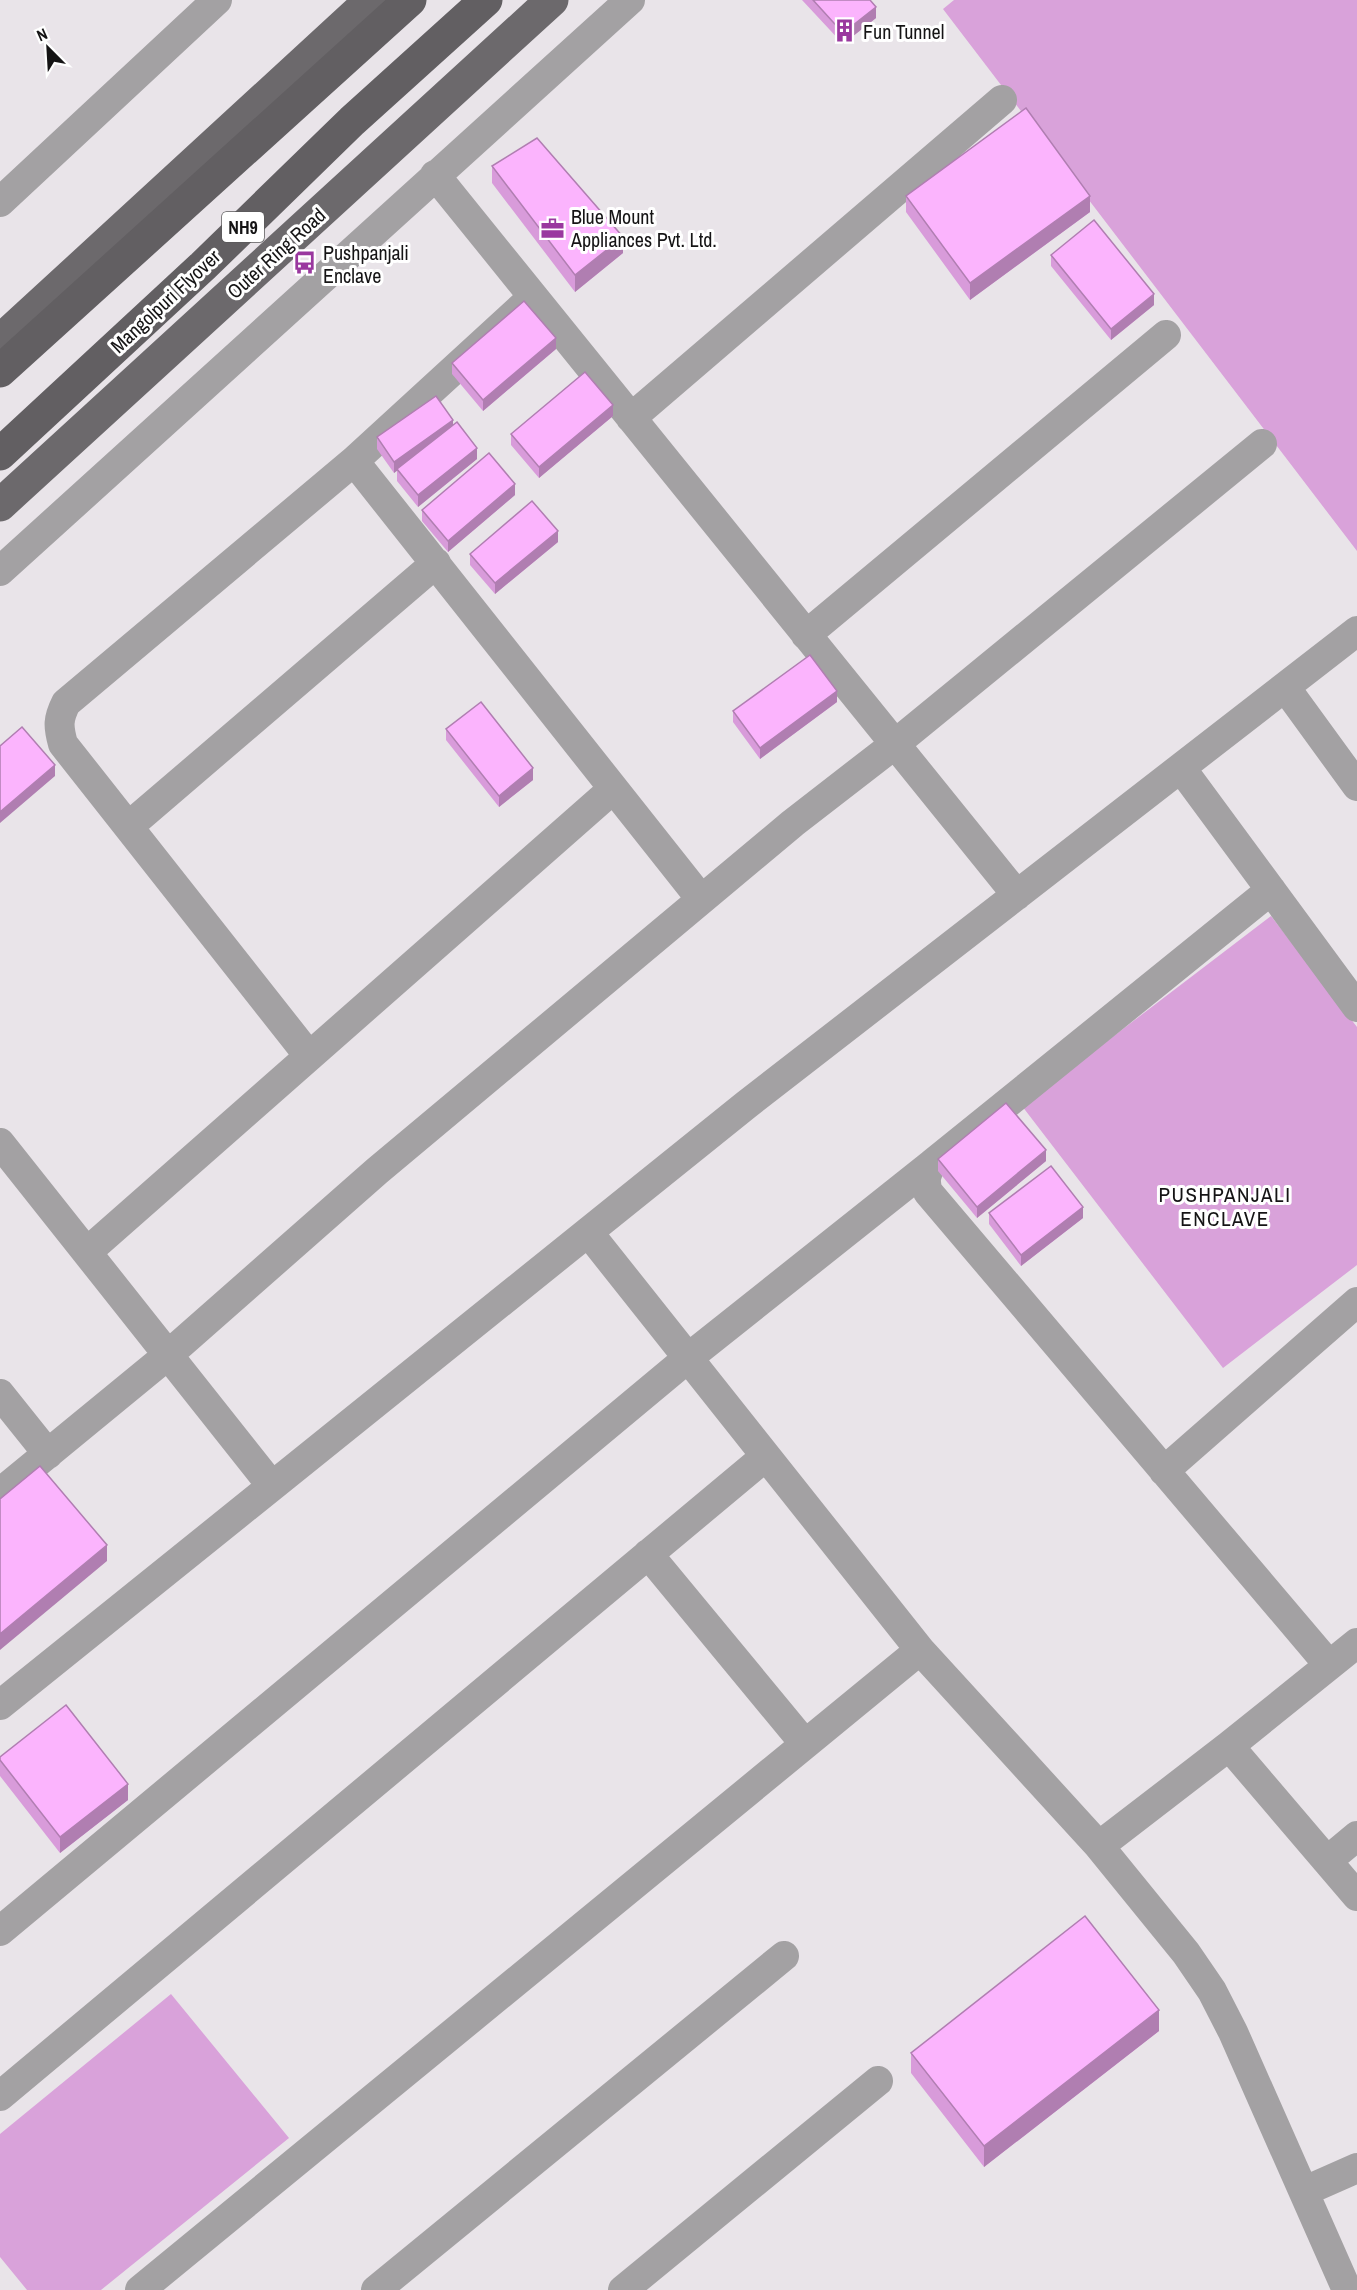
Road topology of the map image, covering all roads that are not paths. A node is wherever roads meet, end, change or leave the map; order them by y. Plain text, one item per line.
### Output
1 (216, 0) edge
2 (370, 0) edge
3 (410, 0) edge
4 (486, 0) edge
5 (552, 0) edge
6 (630, 0) edge
7 (1002, 100) dead end
8 (435, 176) junction
9 (0, 202) edge
10 (533, 297) junction
11 (1166, 335) dead end
12 (0, 341) edge
13 (0, 371) edge
14 (631, 418) junction
15 (1262, 444) dead end
16 (0, 454) edge
17 (354, 461) junction
18 (0, 505) edge
19 (436, 563) junction
20 (0, 571) edge
21 (1357, 631) edge
22 (806, 635) junction
23 (1285, 687) junction
24 (895, 744) junction
25 (1181, 768) junction
26 (1357, 786) edge
27 (613, 789) junction
28 (129, 826) junction
29 (1271, 890) junction
30 (1017, 895) junction
31 (701, 899) junction
32 (1357, 1007) edge
33 (309, 1056) junction
34 (0, 1143) edge
35 (932, 1164) junction
36 (588, 1232) junction
37 (87, 1252) junction
38 (1357, 1302) edge
39 (168, 1355) junction
40 (688, 1358) junction
41 (0, 1394) edge
42 (48, 1454) junction
43 (766, 1456) junction
44 (1164, 1471) junction
45 (272, 1486) junction
46 (0, 1493) edge
47 (648, 1554) junction
48 (1357, 1643) edge
49 (920, 1650) junction
50 (1329, 1665) junction
51 (0, 1705) edge
52 (806, 1744) junction
53 (1229, 1746) junction
54 (1357, 1836) edge
55 (1099, 1846) junction
56 (1327, 1861) junction
57 (1357, 1896) edge
58 (0, 1931) edge
59 (784, 1956) dead end
60 (878, 2081) dead end
61 (0, 2096) edge
62 (1357, 2169) edge
63 (1305, 2191) junction
64 (140, 2290) edge
65 (376, 2290) edge
66 (623, 2290) edge
67 (1347, 2290) edge

1 - 9 street
2 - 12 main road
3 - 13 highway
4 - 16 highway, Mangolpuri Flyover / NH9
5 - 18 main road, Outer Ring Road
6 - 8 street
7 - 14 street
8 - 10 street
8 - 20 street
10 - 14 street
10 - 17 street
11 - 22 street
14 - 22 street
15 - 24 street
17 - 19 street
17 - 28 street
19 - 27 street
19 - 28 street
21 - 23 street
22 - 24 street
23 - 25 street
23 - 26 street
24 - 30 street
24 - 31 street
25 - 29 street
25 - 30 street
27 - 31 street
27 - 33 street
28 - 33 street
29 - 32 street
29 - 35 street
30 - 36 street
31 - 39 street
33 - 37 street
34 - 37 street
35 - 40 street
35 - 44 street
36 - 40 street
36 - 45 street
37 - 39 street
38 - 44 street
39 - 42 street
39 - 45 street
40 - 43 street
40 - 58 street
41 - 42 street
42 - 46 street
43 - 47 street
43 - 49 street
44 - 50 street
45 - 51 street
47 - 52 street
47 - 61 street
48 - 50 street
49 - 52 street
49 - 55 street
50 - 53 street
52 - 64 street
53 - 55 street
53 - 56 street
54 - 56 street
55 - 63 street
56 - 57 street
59 - 65 street
60 - 66 street
62 - 63 street
63 - 67 street

